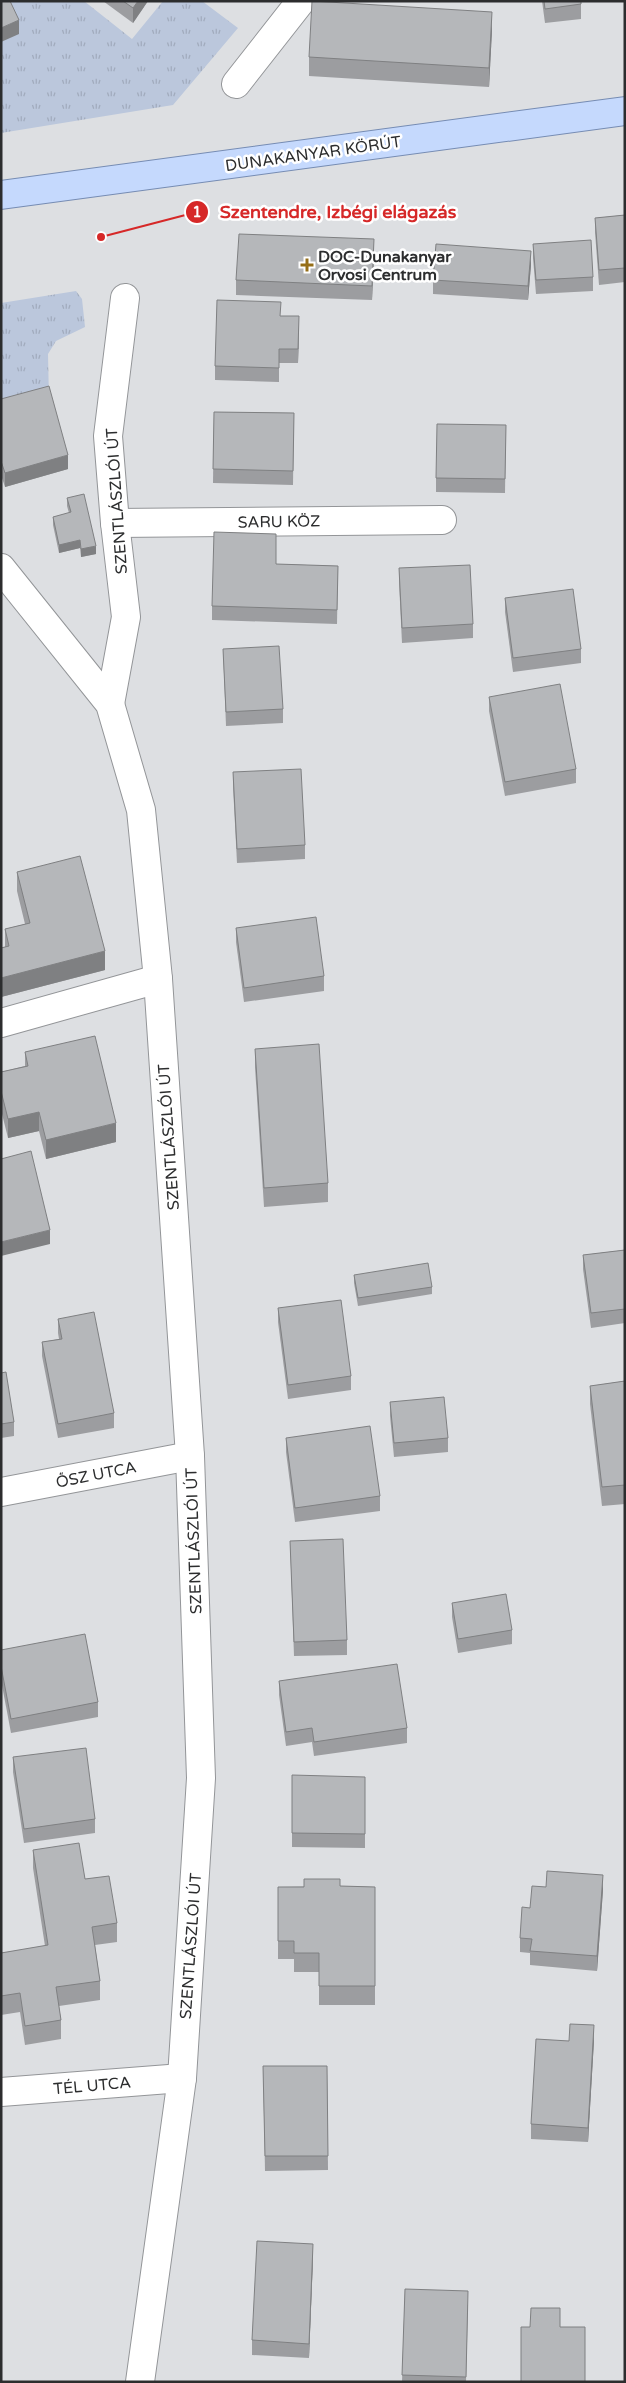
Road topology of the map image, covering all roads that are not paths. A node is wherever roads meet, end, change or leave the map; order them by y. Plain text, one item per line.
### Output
1 (301, 1) edge
2 (236, 84) dead end
3 (625, 111) edge
4 (1, 195) edge
5 (125, 298) dead end
6 (442, 520) dead end
7 (115, 523) junction
8 (1, 568) edge
9 (110, 704) junction
10 (158, 979) junction
11 (1, 1023) edge
12 (190, 1456) junction
13 (1, 1492) edge
14 (182, 2078) junction
15 (1, 2092) edge
16 (140, 2382) edge

1 - 2 main road
3 - 4 main road, DUNAKANYAR KÖRÚT
5 - 7 main road, SZENTLÁSZLÓI ÚT
6 - 7 main road, SARU KÖZ
7 - 9 main road, SZENTLÁSZLÓI ÚT
8 - 9 main road, SZENTLÁSZLÓI ÚT
9 - 10 main road, SZENTLÁSZLÓI ÚT
10 - 11 main road
10 - 12 main road, SZENTLÁSZLÓI ÚT
12 - 13 main road, ŐSZ UTCA
12 - 14 main road, SZENTLÁSZLÓI ÚT
14 - 15 main road, TÉL UTCA
14 - 16 main road, SZENTLÁSZLÓI ÚT

